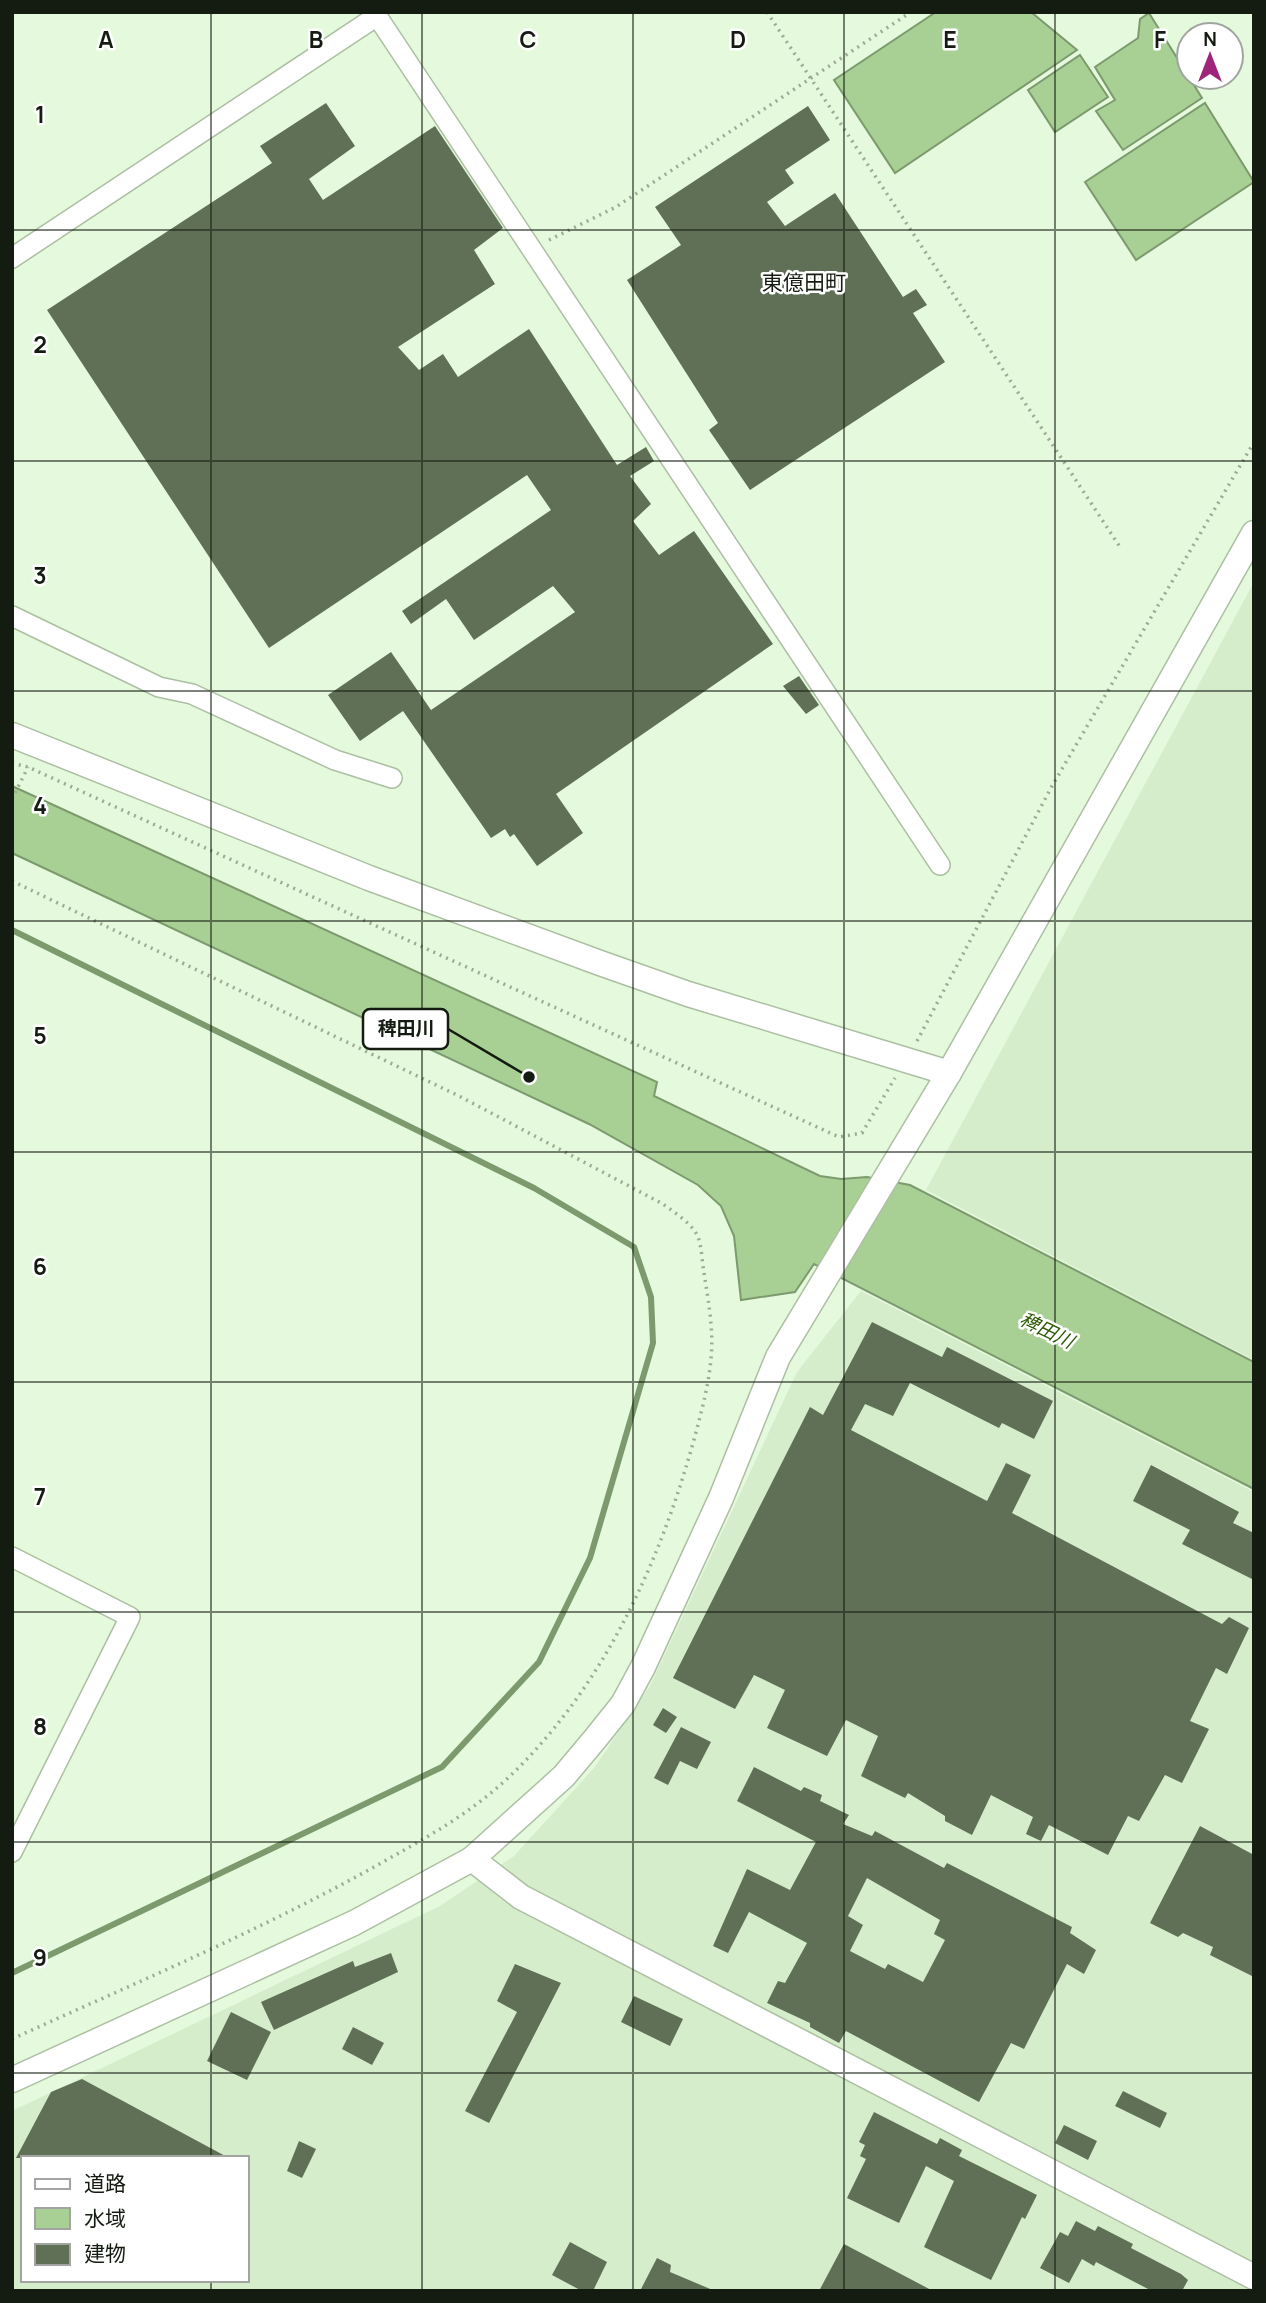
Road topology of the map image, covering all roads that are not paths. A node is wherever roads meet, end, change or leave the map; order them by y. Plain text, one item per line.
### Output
1 (12, 258) edge
2 (1254, 533) edge
3 (12, 616) edge
4 (12, 735) edge
5 (392, 778) dead end
6 (940, 865) dead end
7 (949, 1073) junction
8 (12, 1558) edge
9 (12, 1853) edge
10 (472, 1859) junction
11 (12, 2080) edge
12 (1254, 2277) edge

1 - 6 street
2 - 7 street
3 - 5 street
4 - 7 street
7 - 10 street
8 - 9 street
10 - 11 street
10 - 12 street

